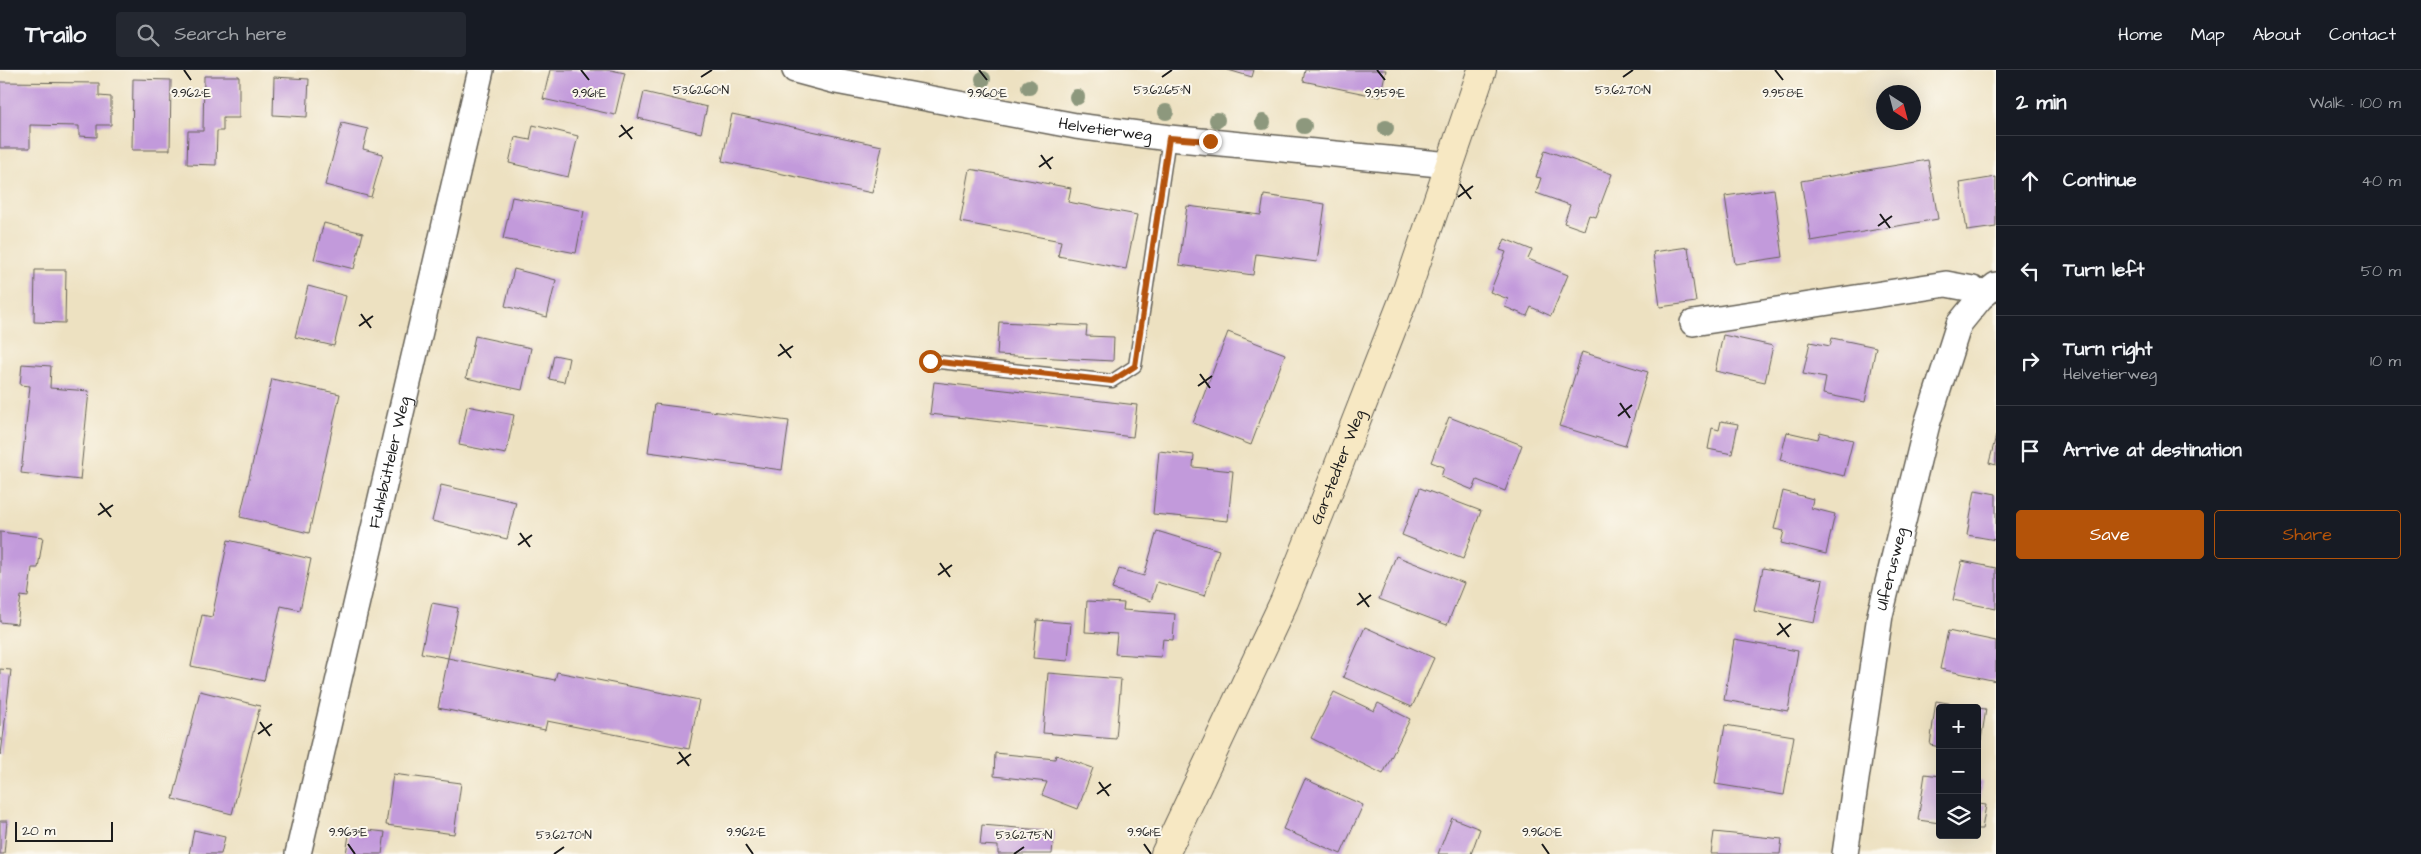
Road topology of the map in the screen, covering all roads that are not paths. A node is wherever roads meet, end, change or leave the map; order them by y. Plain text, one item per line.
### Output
1 (481, 70) edge
2 (795, 70) edge
3 (1482, 70) edge
4 (1169, 138) junction
5 (1450, 165) junction
6 (1989, 291) edge
7 (1692, 323) dead end
8 (930, 361) dead end
9 (298, 854) edge
10 (1165, 854) edge
11 (1845, 854) edge

1 - 9 street, Fuhlsbütteler Weg
2 - 4 street, Helvetierweg
3 - 5 main road, Garstedter Weg
4 - 5 street, Helvetierweg
4 - 8 lane
5 - 10 main road, Garstedter Weg
6 - 7 street, Ulferusweg
6 - 11 street, Ulferusweg

